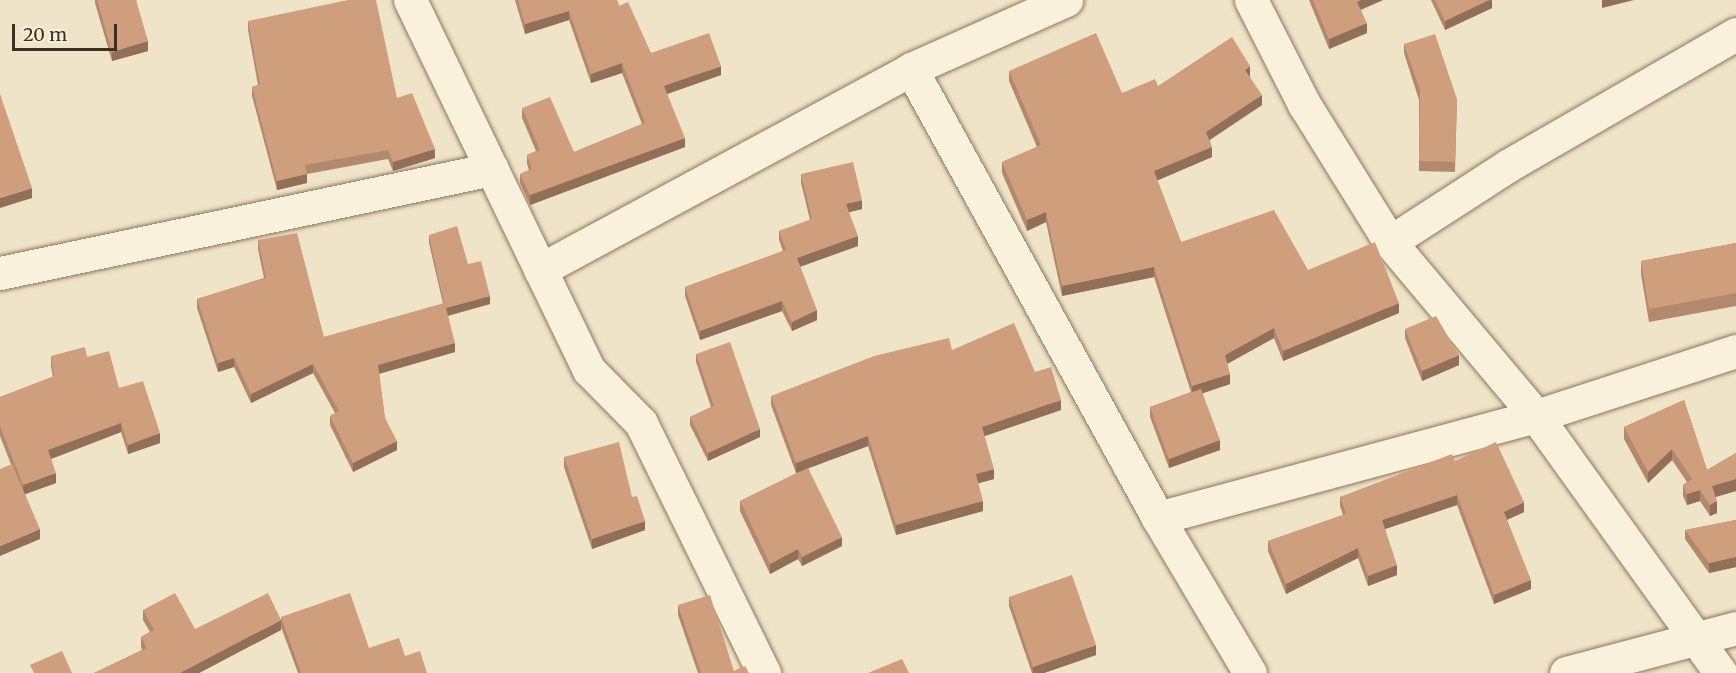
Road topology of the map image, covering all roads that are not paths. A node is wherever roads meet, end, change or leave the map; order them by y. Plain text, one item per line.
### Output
1 (410, 0) edge
2 (1066, 0) edge
3 (1251, 0) edge
4 (1736, 34) edge
5 (911, 69) junction
6 (492, 169) junction
7 (1390, 242) junction
8 (540, 270) junction
9 (0, 273) edge
10 (1736, 351) edge
11 (1536, 416) junction
12 (1158, 518) junction
13 (1736, 628) edge
14 (1698, 637) junction
15 (764, 673) edge
16 (1250, 673) edge
17 (1566, 673) edge
18 (1721, 673) edge

1 - 6 street
2 - 5 street
3 - 7 street
4 - 7 street
5 - 8 street
5 - 12 street
6 - 8 street
6 - 9 street
7 - 11 street
8 - 15 street
10 - 11 street
11 - 12 street
11 - 14 street
12 - 16 street
13 - 14 street
14 - 17 street
14 - 18 street

